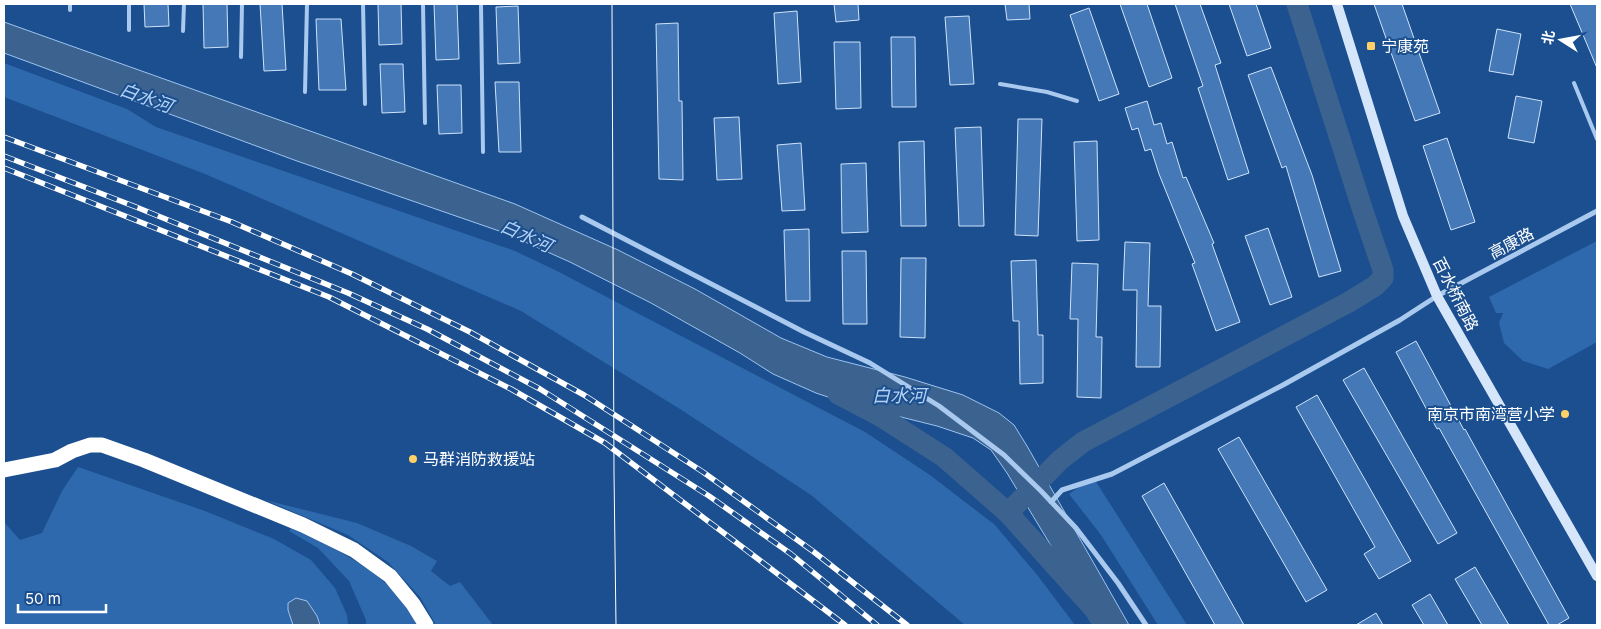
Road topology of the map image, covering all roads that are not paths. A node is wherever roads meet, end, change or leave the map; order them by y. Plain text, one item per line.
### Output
1 (70, 4) edge
2 (129, 4) edge
3 (184, 4) edge
4 (242, 4) edge
5 (307, 4) edge
6 (363, 4) edge
7 (423, 4) edge
8 (481, 4) edge
9 (1336, 4) edge
10 (70, 10) dead end
11 (129, 30) dead end
12 (183, 31) dead end
13 (241, 58) dead end
14 (1574, 83) dead end
15 (1000, 84) dead end
16 (305, 92) dead end
17 (1077, 102) dead end
18 (366, 104) dead end
19 (425, 123) dead end
20 (1597, 139) edge
21 (483, 152) dead end
22 (1597, 211) edge
23 (582, 217) dead end
24 (1437, 296) junction
25 (4, 470) edge
26 (1051, 502) junction
27 (1597, 576) edge
28 (426, 625) edge
29 (1146, 625) edge

1 - 10 lane
2 - 11 lane
3 - 12 lane
4 - 13 lane
5 - 16 lane
6 - 18 lane
7 - 19 lane
8 - 21 lane
9 - 24 street, 百水桥南路
14 - 20 lane
15 - 17 lane
22 - 24 street, 高康路
23 - 26 street
24 - 26 street, 高康路
24 - 27 street, 百水桥南路
25 - 28 highway
26 - 29 street

